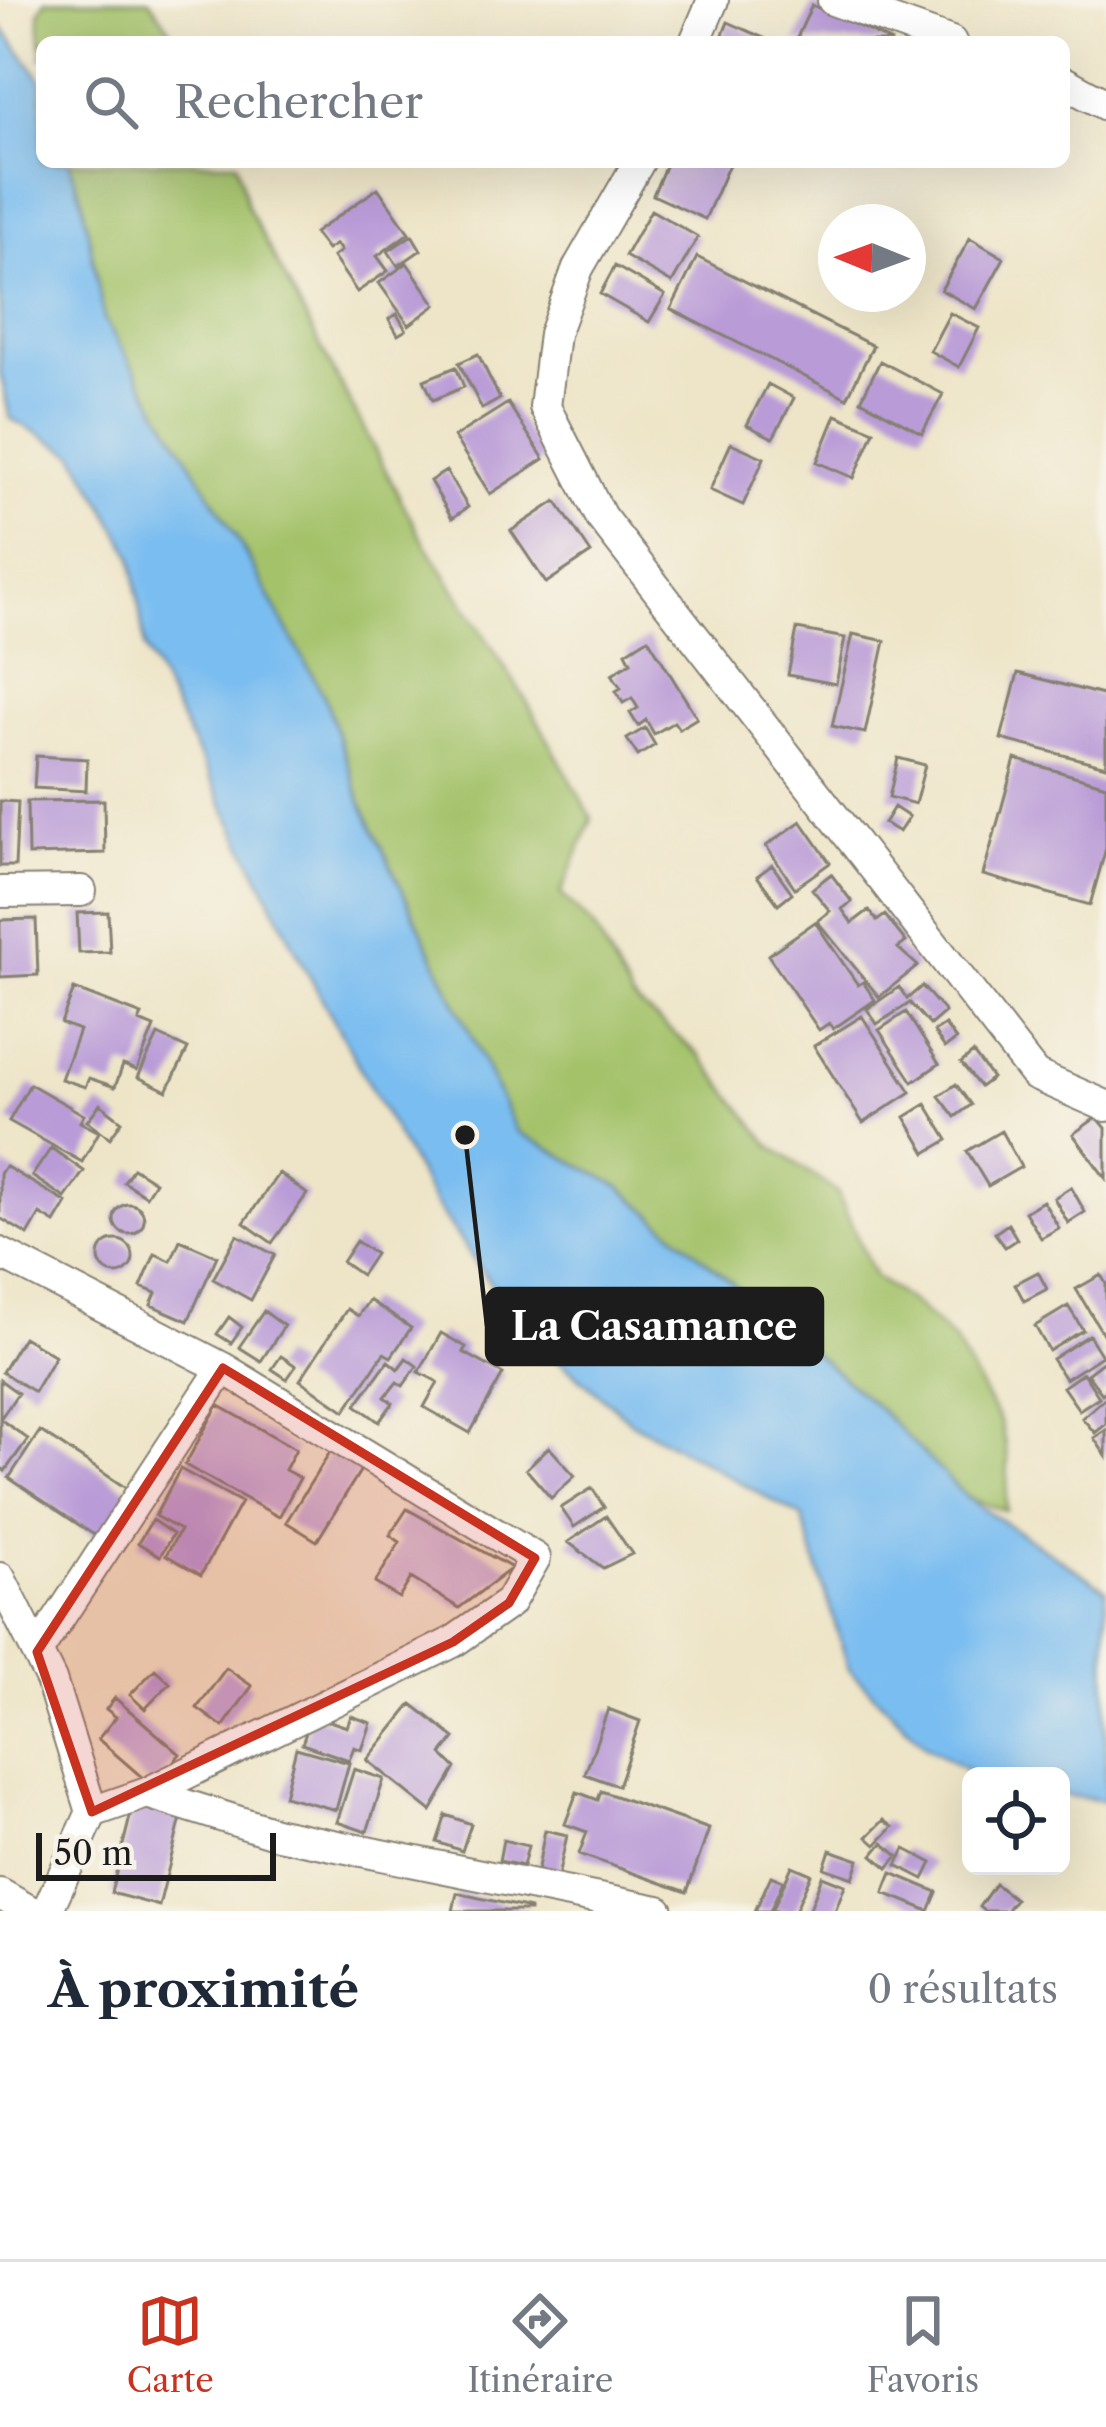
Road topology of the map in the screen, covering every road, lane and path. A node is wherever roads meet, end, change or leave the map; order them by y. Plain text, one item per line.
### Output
1 (713, 0) edge
2 (833, 0) edge
3 (697, 36) edge
4 (934, 36) edge
5 (1070, 85) edge
6 (1106, 105) edge
7 (636, 168) edge
8 (81, 891) dead end
9 (0, 892) edge
10 (1106, 1106) edge
11 (0, 1253) edge
12 (223, 1368) junction
13 (0, 1578) edge
14 (37, 1652) junction
15 (147, 1793) junction
16 (92, 1812) junction
17 (0, 1894) edge
18 (29, 1911) edge
19 (47, 1911) edge
20 (658, 1911) edge

1 - 3 street
2 - 4 street
5 - 6 street
7 - 10 street
8 - 9 street
11 - 12 street
12 - 14 street
12 - 15 street
13 - 14 street
14 - 16 street
15 - 16 street
15 - 20 street
16 - 19 street
17 - 18 street

